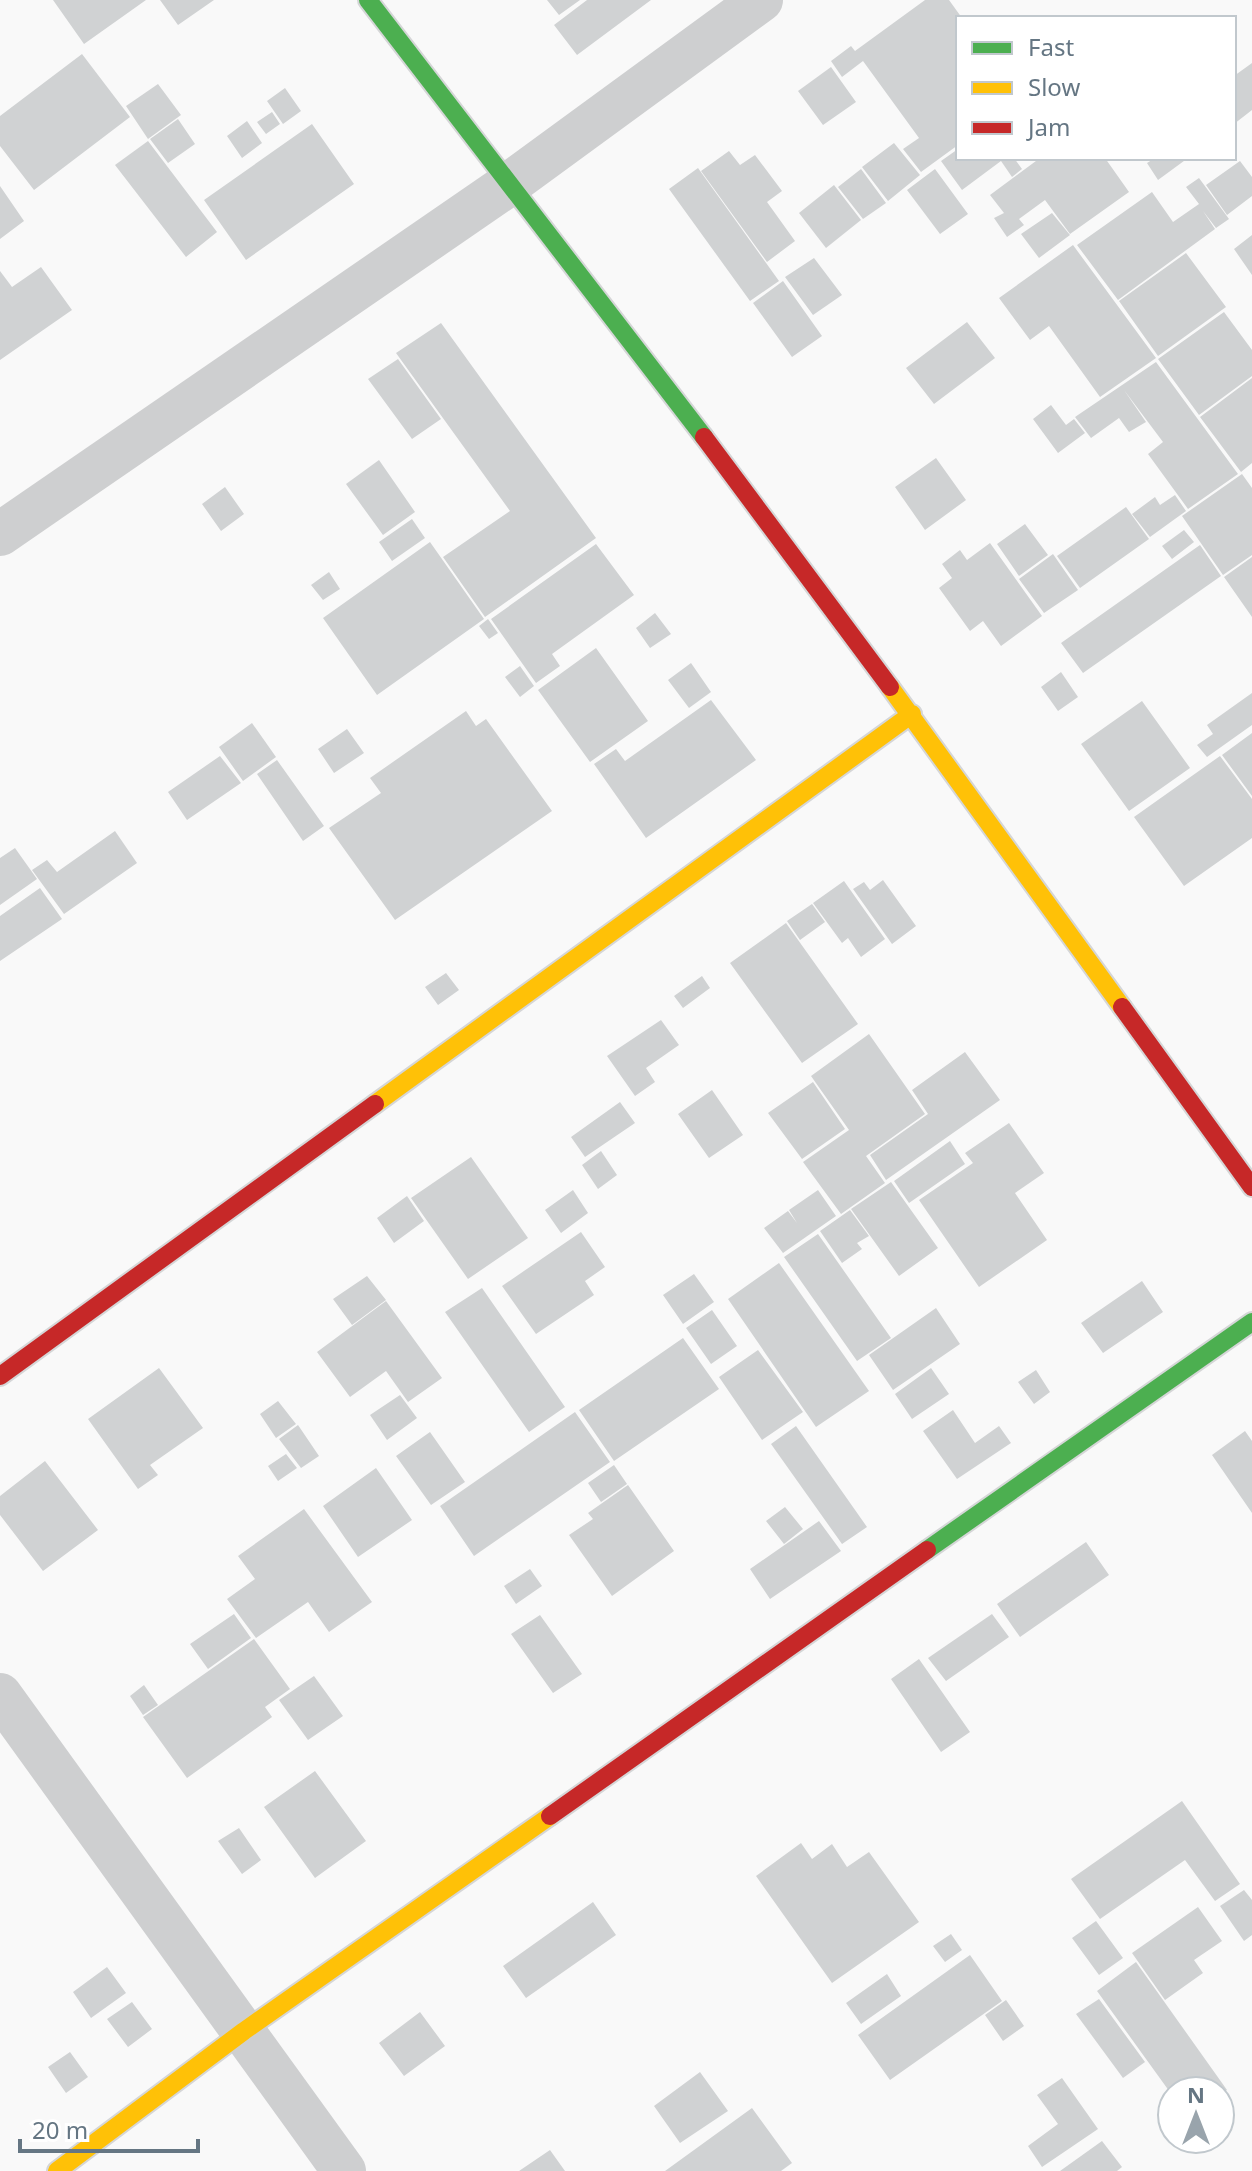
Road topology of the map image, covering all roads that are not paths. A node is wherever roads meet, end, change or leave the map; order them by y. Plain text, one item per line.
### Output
1 (368, 0) edge
2 (761, 0) edge
3 (512, 182) junction
4 (0, 534) edge
5 (912, 714) junction
6 (1252, 1187) edge
7 (1252, 1322) edge
8 (0, 1376) edge
9 (0, 1695) edge
10 (244, 2031) junction
11 (57, 2171) edge
12 (344, 2171) edge

1 - 3 street
2 - 3 street
3 - 4 street
3 - 5 street
5 - 6 street
5 - 8 street
7 - 10 street
9 - 10 street
10 - 11 street
10 - 12 street

